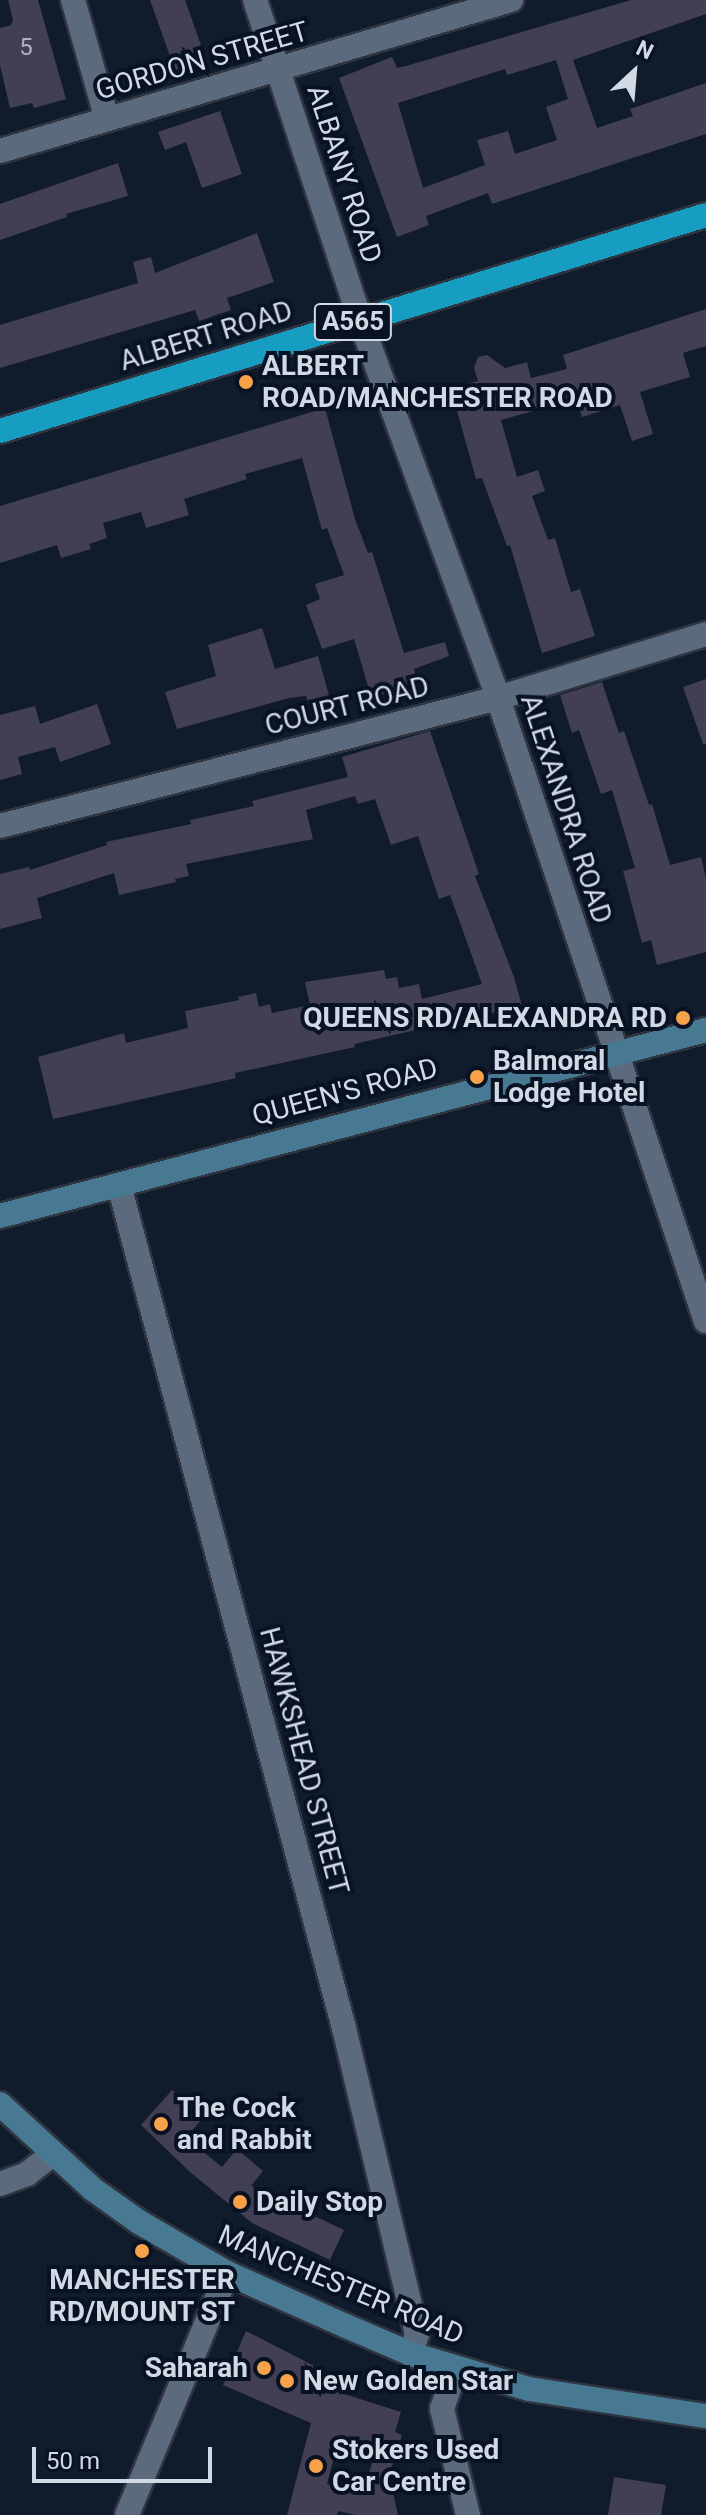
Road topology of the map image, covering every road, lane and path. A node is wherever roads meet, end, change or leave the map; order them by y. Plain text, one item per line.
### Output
1 (73, 0) edge
2 (255, 0) edge
3 (511, 0) edge
4 (278, 70) junction
5 (107, 119) junction
6 (0, 151) edge
7 (706, 215) edge
8 (360, 320) junction
9 (0, 431) edge
10 (706, 634) edge
11 (498, 698) junction
12 (0, 826) edge
13 (706, 1030) edge
14 (615, 1053) junction
15 (119, 1185) junction
16 (0, 1216) edge
17 (706, 1321) edge
18 (0, 2104) edge
19 (53, 2154) junction
20 (0, 2184) edge
21 (227, 2273) junction
22 (411, 2354) junction
23 (456, 2368) junction
24 (706, 2416) edge
25 (127, 2515) edge
26 (468, 2515) edge

1 - 5 street
2 - 4 street, ALBANY ROAD
3 - 4 street, GORDON STREET
4 - 5 street, GORDON STREET
4 - 8 street, ALBANY ROAD
5 - 6 street, GORDON STREET
7 - 8 highway, ALBERT ROAD / A565
8 - 9 highway, ALBERT ROAD / A565
8 - 11 street, ALEXANDRA ROAD
10 - 11 street, COURT ROAD
11 - 12 street, COURT ROAD
11 - 14 street, ALEXANDRA ROAD
13 - 14 main road, QUEEN'S ROAD
14 - 15 main road, QUEEN'S ROAD
14 - 17 street, ALEXANDRA ROAD
15 - 16 main road, QUEEN'S ROAD
15 - 22 street, HAWKSHEAD STREET
18 - 19 main road, MANCHESTER ROAD
19 - 20 street
19 - 21 main road, MANCHESTER ROAD
21 - 22 main road, MANCHESTER ROAD
21 - 25 street
22 - 23 main road, MANCHESTER ROAD
23 - 24 main road, MANCHESTER ROAD
23 - 26 street

